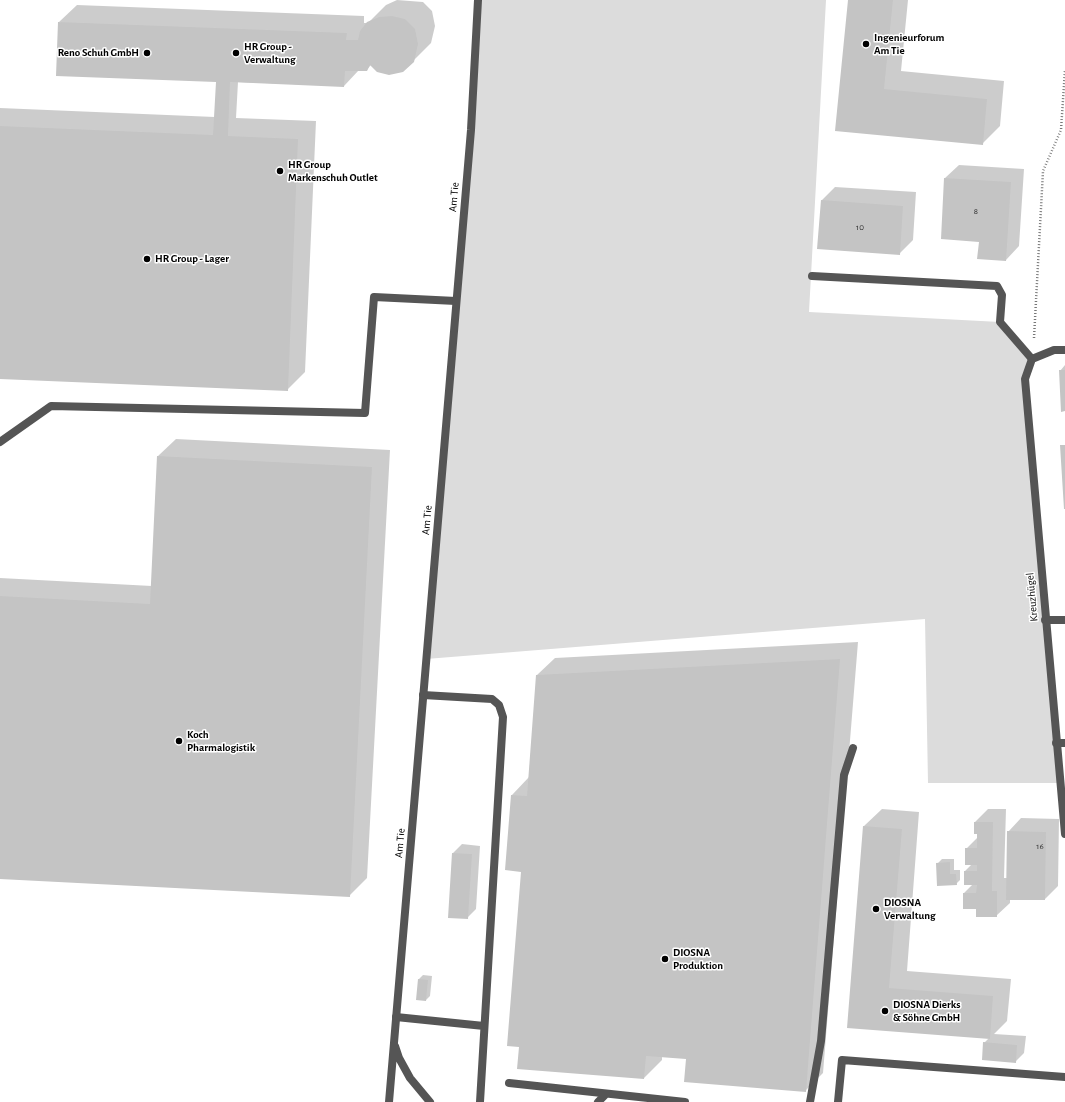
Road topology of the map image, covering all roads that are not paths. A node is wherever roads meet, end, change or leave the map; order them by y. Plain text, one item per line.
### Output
1 (478, 0) edge
2 (812, 276) dead end
3 (456, 301) junction
4 (1065, 350) edge
5 (1032, 359) junction
6 (0, 442) edge
7 (1045, 620) junction
8 (1065, 620) edge
9 (423, 696) junction
10 (1056, 743) junction
11 (1065, 743) edge
12 (853, 748) dead end
13 (1065, 834) edge
14 (396, 1017) junction
15 (484, 1026) junction
16 (394, 1042) junction
17 (1065, 1076) edge
18 (509, 1083) dead end
19 (606, 1094) junction
20 (390, 1102) edge
21 (430, 1102) edge
22 (480, 1102) edge
23 (598, 1102) edge
24 (686, 1102) edge
25 (810, 1102) edge
26 (838, 1102) edge

1 - 3 street, Am Tie
2 - 5 street
3 - 6 street
3 - 9 street, Am Tie
4 - 5 street
5 - 7 street, Kreuzhügel
7 - 8 street
7 - 10 street, Kreuzhügel
9 - 14 street, Am Tie
9 - 15 street
10 - 11 street
10 - 13 street, Kreuzhügel
12 - 25 street
14 - 15 street
14 - 16 street, Am Tie
15 - 22 street
16 - 20 street, Am Tie
16 - 21 street, Am Tie
17 - 26 street
18 - 19 street
19 - 23 street
19 - 24 street

